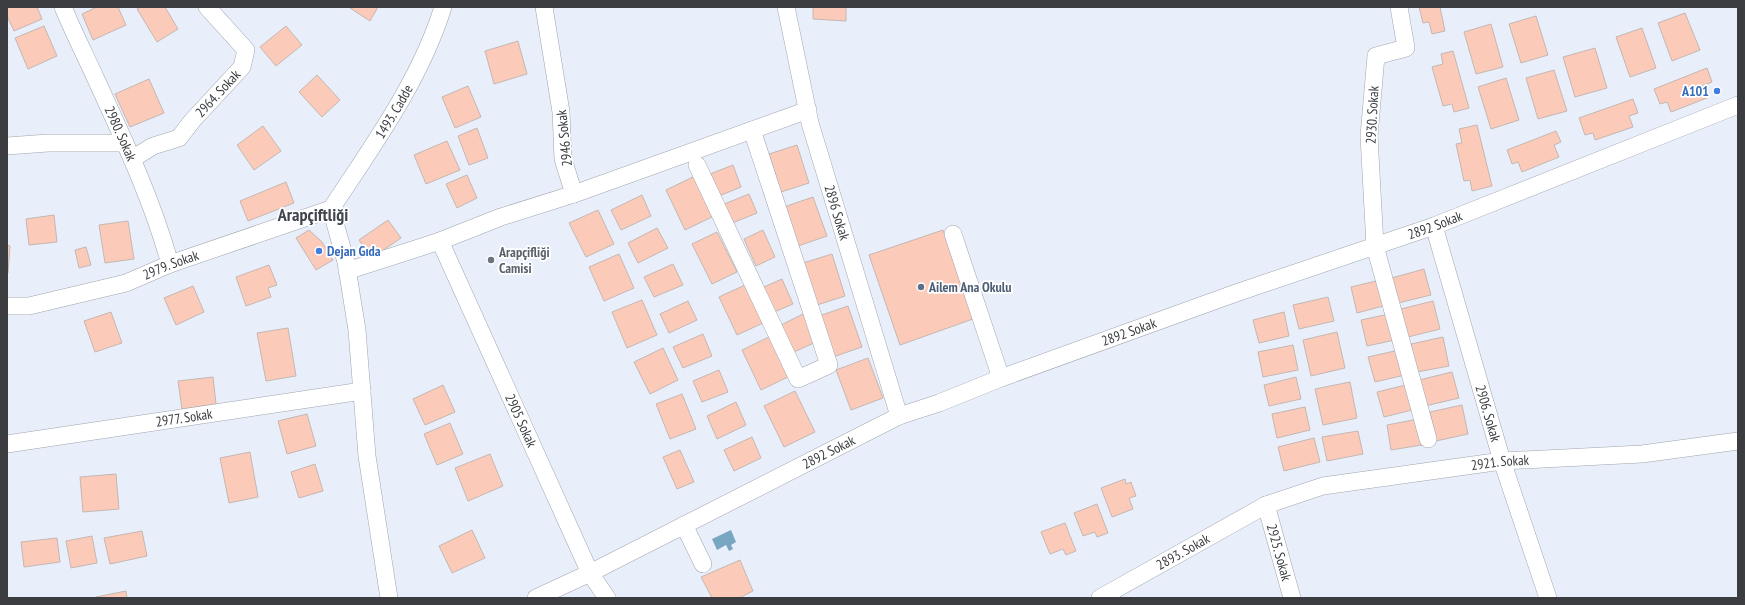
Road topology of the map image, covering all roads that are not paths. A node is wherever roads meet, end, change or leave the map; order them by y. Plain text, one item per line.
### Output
1 (63, 7) edge
2 (207, 7) edge
3 (444, 7) edge
4 (544, 7) edge
5 (786, 7) edge
6 (1399, 7) edge
7 (1738, 106) edge
8 (808, 110) junction
9 (752, 130) junction
10 (125, 143) junction
11 (7, 146) edge
12 (132, 159) junction
13 (697, 165) dead end
14 (574, 194) junction
15 (331, 209) junction
16 (1434, 226) junction
17 (953, 234) dead end
18 (440, 241) junction
19 (1375, 246) junction
20 (170, 264) junction
21 (347, 271) junction
22 (7, 306) edge
23 (1001, 378) junction
24 (362, 391) junction
25 (899, 416) junction
26 (1428, 439) dead end
27 (1738, 441) edge
28 (7, 444) edge
29 (1502, 462) junction
30 (1266, 505) junction
31 (684, 525) junction
32 (703, 564) dead end
33 (590, 573) junction
34 (389, 598) edge
35 (536, 598) edge
36 (607, 598) edge
37 (1100, 598) edge
38 (1292, 598) edge
39 (1548, 598) edge

1 - 10 street, 2980. Sokak
2 - 12 street, 2964. Sokak
3 - 15 street, 1493. Cadde
4 - 14 street, 2946 Sokak
5 - 8 street, 2896 Sokak
6 - 19 street, 2930. Sokak
7 - 16 street, 2892 Sokak
8 - 9 street
8 - 25 street, 2896 Sokak
9 - 13 street
9 - 14 street
10 - 11 street
10 - 12 street, 2980. Sokak
12 - 20 street, 2980. Sokak
14 - 18 street
15 - 20 street, 2979. Sokak
15 - 21 street
16 - 19 street, 2892 Sokak
16 - 29 street, 2906. Sokak
17 - 23 street
18 - 21 street
18 - 33 street, 2905 Sokak
19 - 23 street, 2892 Sokak
19 - 26 street
20 - 22 street, 2979. Sokak
21 - 24 street
23 - 25 street, 2892 Sokak
24 - 28 street, 2977. Sokak
24 - 34 street
25 - 31 street, 2892 Sokak
27 - 29 street, 2921. Sokak
29 - 30 street, 2921. Sokak
29 - 39 street, 2906. Sokak
30 - 37 street, 2893. Sokak
30 - 38 street, 2925. Sokak
31 - 32 street
31 - 33 street, 2892 Sokak
33 - 35 street, 2892 Sokak
33 - 36 street, 2905 Sokak

